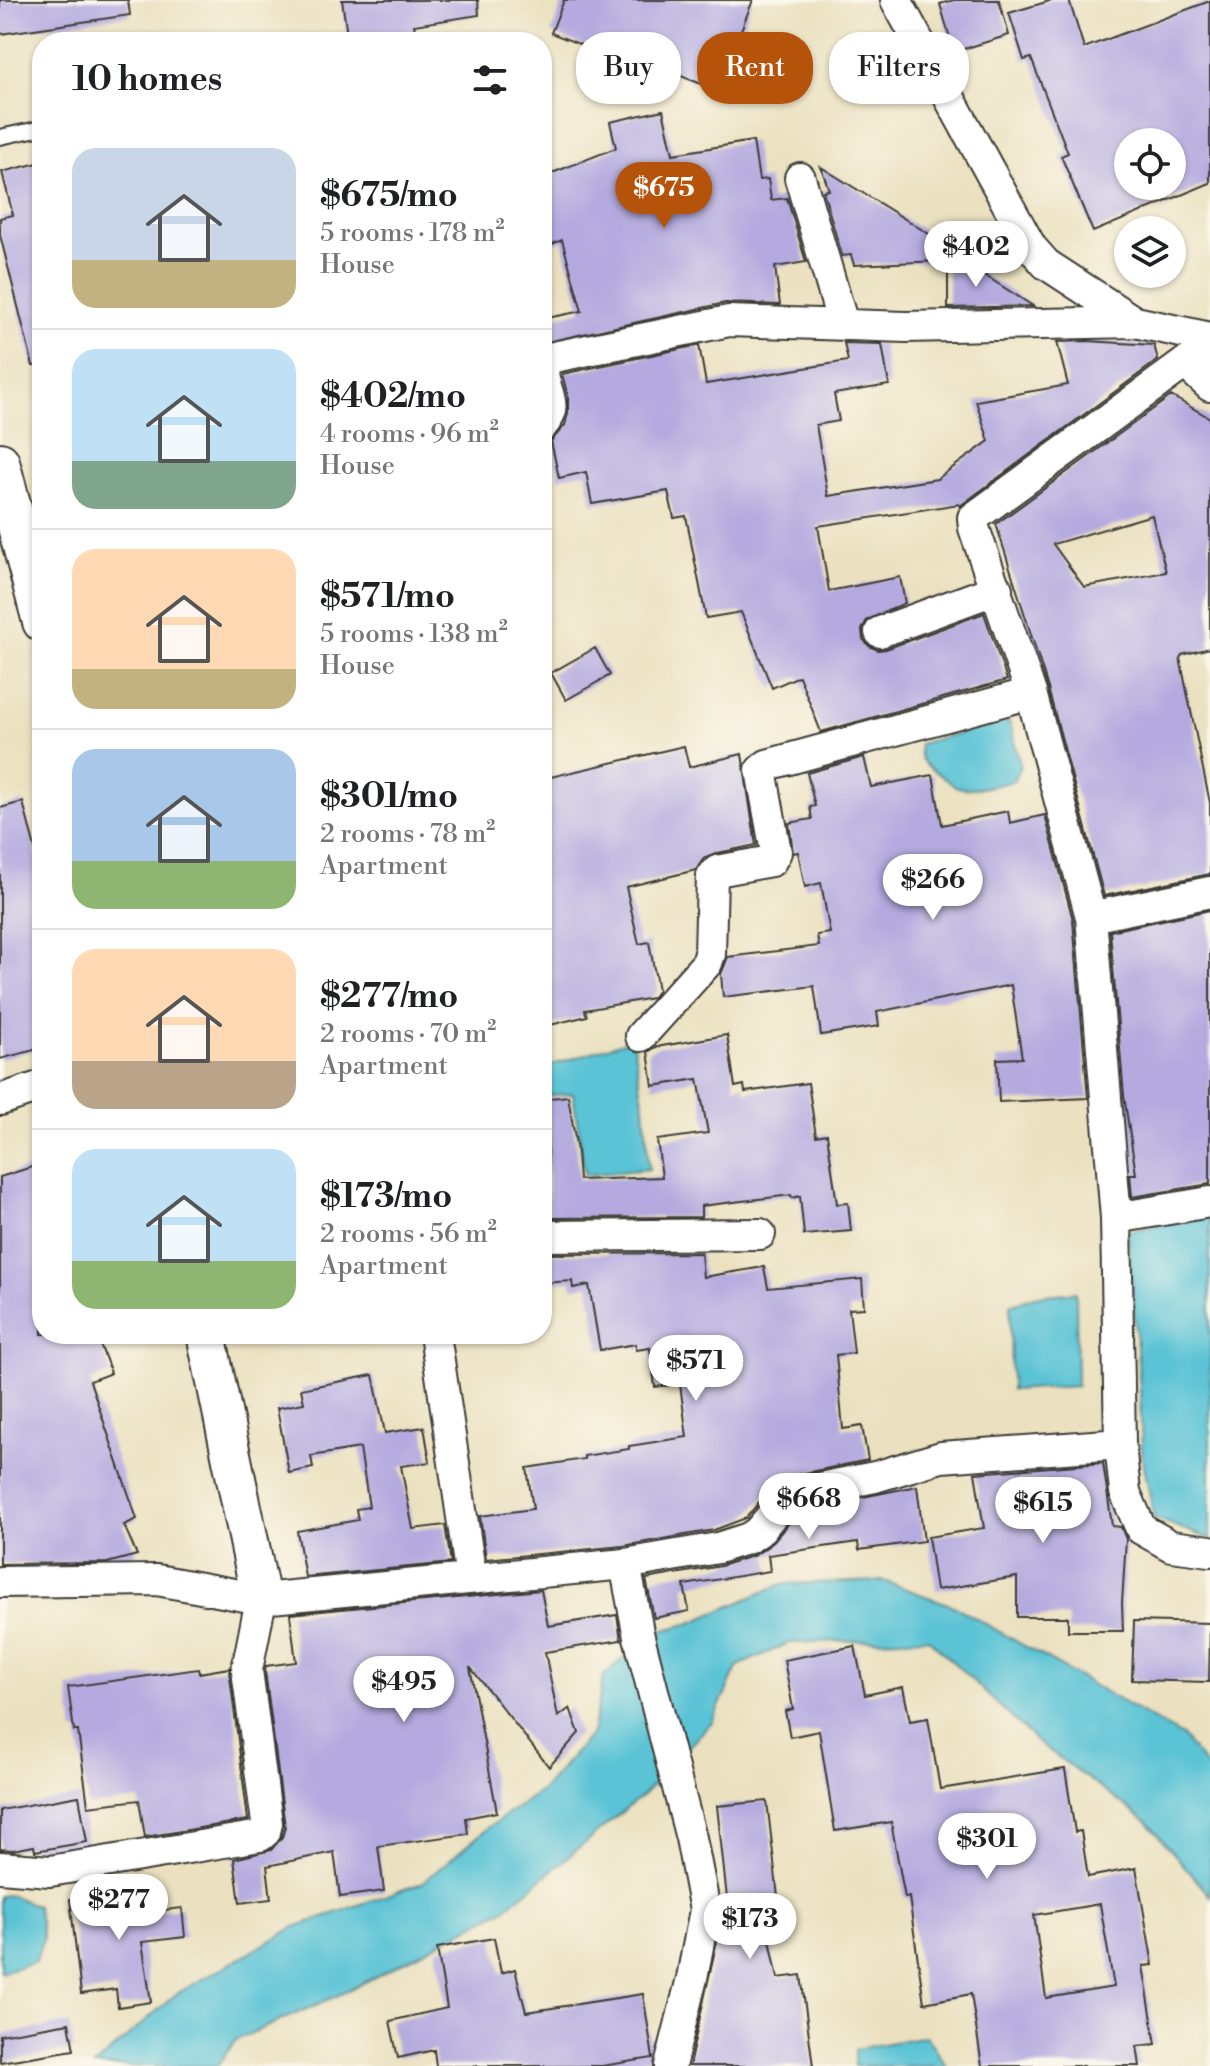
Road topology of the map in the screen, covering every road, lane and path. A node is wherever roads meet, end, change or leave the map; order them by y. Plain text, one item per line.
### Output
1 (896, 0) edge
2 (32, 130) edge
3 (0, 137) edge
4 (800, 178) dead end
5 (1135, 322) junction
6 (843, 324) junction
7 (1210, 338) edge
8 (552, 358) edge
9 (1198, 358) edge
10 (1210, 386) edge
11 (0, 462) edge
12 (32, 584) edge
13 (997, 589) junction
14 (880, 632) dead end
15 (1031, 693) junction
16 (1210, 892) edge
17 (1091, 917) junction
18 (641, 1036) dead end
19 (32, 1089) edge
20 (0, 1100) edge
21 (1210, 1202) edge
22 (1116, 1218) junction
23 (760, 1234) dead end
24 (552, 1236) edge
25 (208, 1344) edge
26 (436, 1344) edge
27 (1120, 1444) junction
28 (1210, 1551) edge
29 (625, 1564) junction
30 (471, 1578) junction
31 (0, 1582) edge
32 (261, 1599) junction
33 (0, 1867) edge
34 (664, 2065) edge

1 - 5 street
2 - 3 lane
4 - 6 street
5 - 6 street
5 - 7 street
6 - 8 street
9 - 10 street
9 - 13 street
11 - 12 street
13 - 14 street
13 - 15 street
15 - 17 street
15 - 18 street
16 - 17 street
17 - 22 street
19 - 20 street
21 - 22 street
22 - 27 street
23 - 24 street
25 - 32 street
26 - 30 street
27 - 28 street
27 - 29 street
29 - 30 street
29 - 34 street
30 - 32 street
31 - 32 street
32 - 33 street

